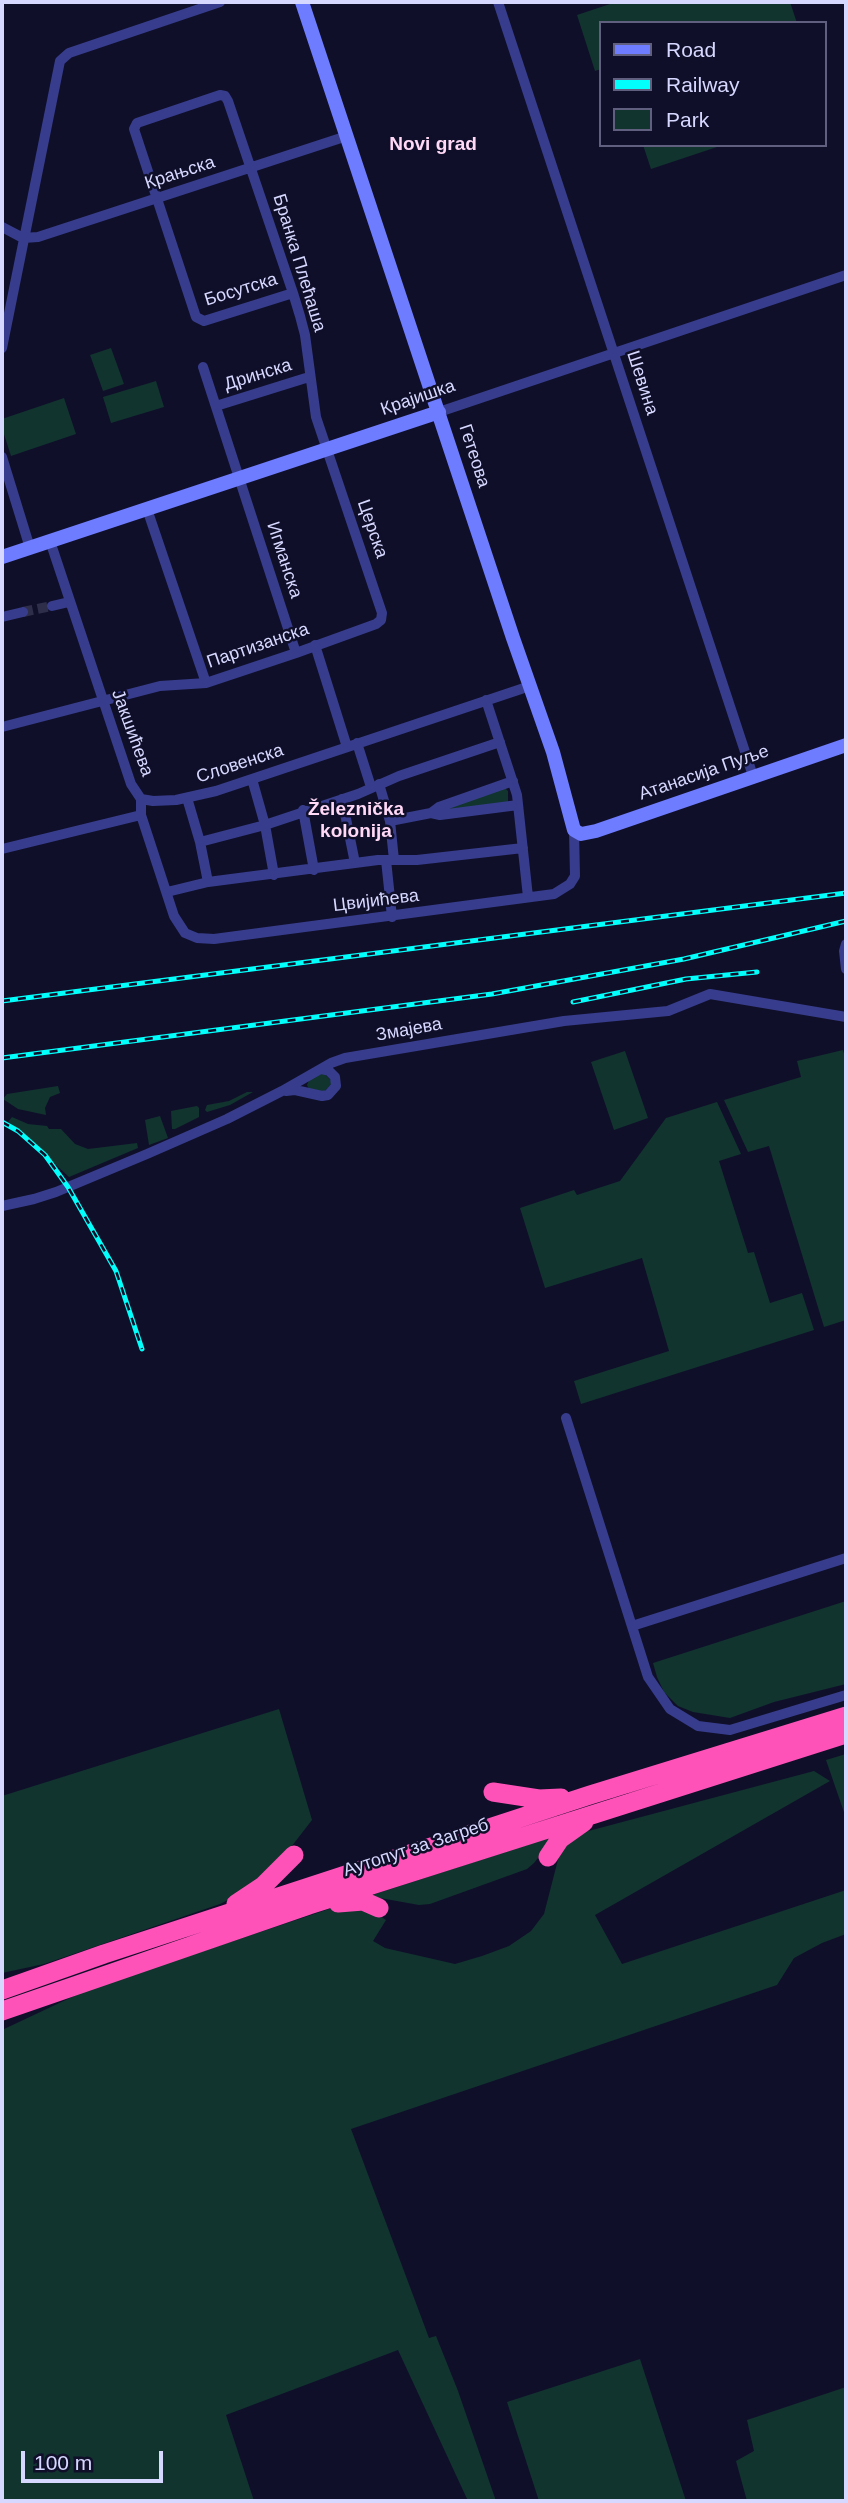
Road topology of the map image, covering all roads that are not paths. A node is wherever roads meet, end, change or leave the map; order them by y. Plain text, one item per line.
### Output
1 (220, 2) edge
2 (302, 2) edge
3 (498, 2) edge
4 (347, 136) junction
5 (251, 169) junction
6 (156, 199) junction
7 (2, 227) edge
8 (23, 238) junction
9 (846, 275) edge
10 (293, 293) junction
11 (2, 348) edge
12 (614, 353) junction
13 (203, 367) dead end
14 (309, 377) junction
15 (216, 406) junction
16 (439, 412) junction
17 (326, 449) junction
18 (2, 458) edge
19 (238, 478) junction
20 (147, 509) junction
21 (50, 541) junction
22 (30, 548) junction
23 (2, 557) edge
24 (69, 602) junction
25 (52, 606) tunnel mouth
26 (23, 612) tunnel mouth
27 (2, 617) edge
28 (381, 620) joint
29 (314, 645) junction
30 (296, 653) junction
31 (206, 683) junction
32 (530, 686) junction
33 (486, 700) junction
34 (102, 703) junction
35 (2, 727) edge
36 (500, 742) junction
37 (352, 745) junction
38 (846, 745) edge
39 (753, 776) junction
40 (252, 779) junction
41 (513, 780) junction
42 (375, 786) junction
43 (187, 798) junction
44 (141, 799) junction
45 (342, 799) junction
46 (518, 805) junction
47 (303, 810) junction
48 (431, 813) junction
49 (141, 815) junction
50 (390, 821) junction
51 (265, 825) junction
52 (575, 830) junction
53 (200, 842) junction
54 (523, 848) junction
55 (2, 849) edge
56 (390, 860) junction
57 (355, 863) junction
58 (314, 870) junction
59 (274, 875) junction
60 (208, 882) junction
61 (569, 884) joint
62 (167, 892) junction
63 (528, 897) junction
64 (392, 916) junction
65 (185, 933) joint
66 (846, 944) edge
67 (846, 969) edge
68 (846, 1017) edge
69 (345, 1058) junction
70 (321, 1069) junction
71 (332, 1073) junction
72 (308, 1076) junction
73 (282, 1091) junction
74 (307, 1092) junction
75 (2, 1206) edge
76 (566, 1418) dead end
77 (846, 1558) edge
78 (632, 1626) junction
79 (846, 1695) edge
80 (846, 1716) edge
81 (846, 1734) edge
82 (493, 1792) dead end
83 (590, 1795) junction
84 (606, 1809) junction
85 (294, 1855) dead end
86 (548, 1857) dead end
87 (309, 1905) junction
88 (379, 1908) dead end
89 (216, 1918) junction
90 (104, 1954) junction
91 (2, 1976) edge
92 (75, 1985) junction
93 (2, 1990) edge
94 (2, 2011) edge
95 (2, 2025) edge

1 - 8 street
2 - 4 main road, Гетеова
3 - 12 street, Шевина
4 - 5 street, Крањска
4 - 16 main road, Гетеова
5 - 6 street, Крањска
5 - 6 street, Бранка Плећаша
5 - 10 street, Бранка Плећаша
6 - 8 street, Крањска
6 - 10 street, Босутска
7 - 8 street
8 - 11 street
9 - 12 street, Крајишка
10 - 14 street, Бранка Плећаша
12 - 16 street, Крајишка
12 - 39 street, Шевина
13 - 15 street, Дринска
14 - 15 street, Дринска
14 - 17 street, Бранка Плећаша
15 - 19 street, Дринска
16 - 17 main road, Крајишка
16 - 32 main road, Гетеова
17 - 19 main road, Крајишка
17 - 28 street, Церска
18 - 22 street
19 - 20 main road, Крајишка
19 - 30 street, Игманска
20 - 21 main road, Крајишка
20 - 31 street
21 - 22 main road, Крајишка
21 - 24 street, Јакшићева
22 - 23 main road, Крајишка
24 - 25 street
24 - 34 street, Јакшићева
26 - 27 street
28 - 29 street, Партизанска
29 - 30 street, Партизанска
29 - 37 street
30 - 31 street, Партизанска
31 - 34 street, Партизанска
32 - 33 street, Словенска
32 - 52 main road, Гетеова
33 - 36 street
33 - 37 street, Словенска
34 - 35 street, Партизанска
34 - 44 street, Јакшићева
36 - 41 street
36 - 42 street
37 - 40 street, Словенска
37 - 42 street
38 - 39 main road, Атанасија Пуље
39 - 52 main road, Атанасија Пуље
40 - 43 street, Словенска
40 - 51 street
41 - 46 street
41 - 48 street
42 - 45 street
42 - 50 street
43 - 44 street, Словенска
43 - 53 street
44 - 49 street, Јакшићева
45 - 47 street
45 - 57 street
46 - 48 street
46 - 54 street
47 - 51 street
47 - 58 street
48 - 50 street
49 - 55 street
49 - 62 street, Јакшићева
50 - 56 street
51 - 53 street
51 - 59 street
52 - 61 street, Гетеова
53 - 60 street
54 - 56 street
54 - 63 street
56 - 57 street
56 - 64 street
57 - 58 street
58 - 59 street
59 - 60 street
60 - 62 street
61 - 63 street, Цвијићева
62 - 65 street, Јакшићева
63 - 64 street, Цвијићева
64 - 65 street, Цвијићева
66 - 67 street
68 - 69 street, Змајева
69 - 70 street, Змајева
69 - 71 street
70 - 71 street
70 - 72 street, Змајева
71 - 74 street
72 - 73 street, Змајева
72 - 74 street
73 - 74 street
73 - 75 street, Змајева
76 - 78 street
77 - 78 street
78 - 79 street
80 - 83 highway, Аутопут за Загреб
81 - 84 highway, Аутопут за Загреб
82 - 83 highway
83 - 89 highway, Аутопут за Загреб
84 - 86 highway
84 - 87 highway, Аутопут за Загреб
85 - 89 highway
87 - 88 highway
87 - 92 highway, Аутопут за Загреб
89 - 90 highway, Аутопут за Загреб
90 - 91 highway
90 - 93 highway, Аутопут за Загреб
92 - 94 highway, Аутопут за Загреб
92 - 95 highway

